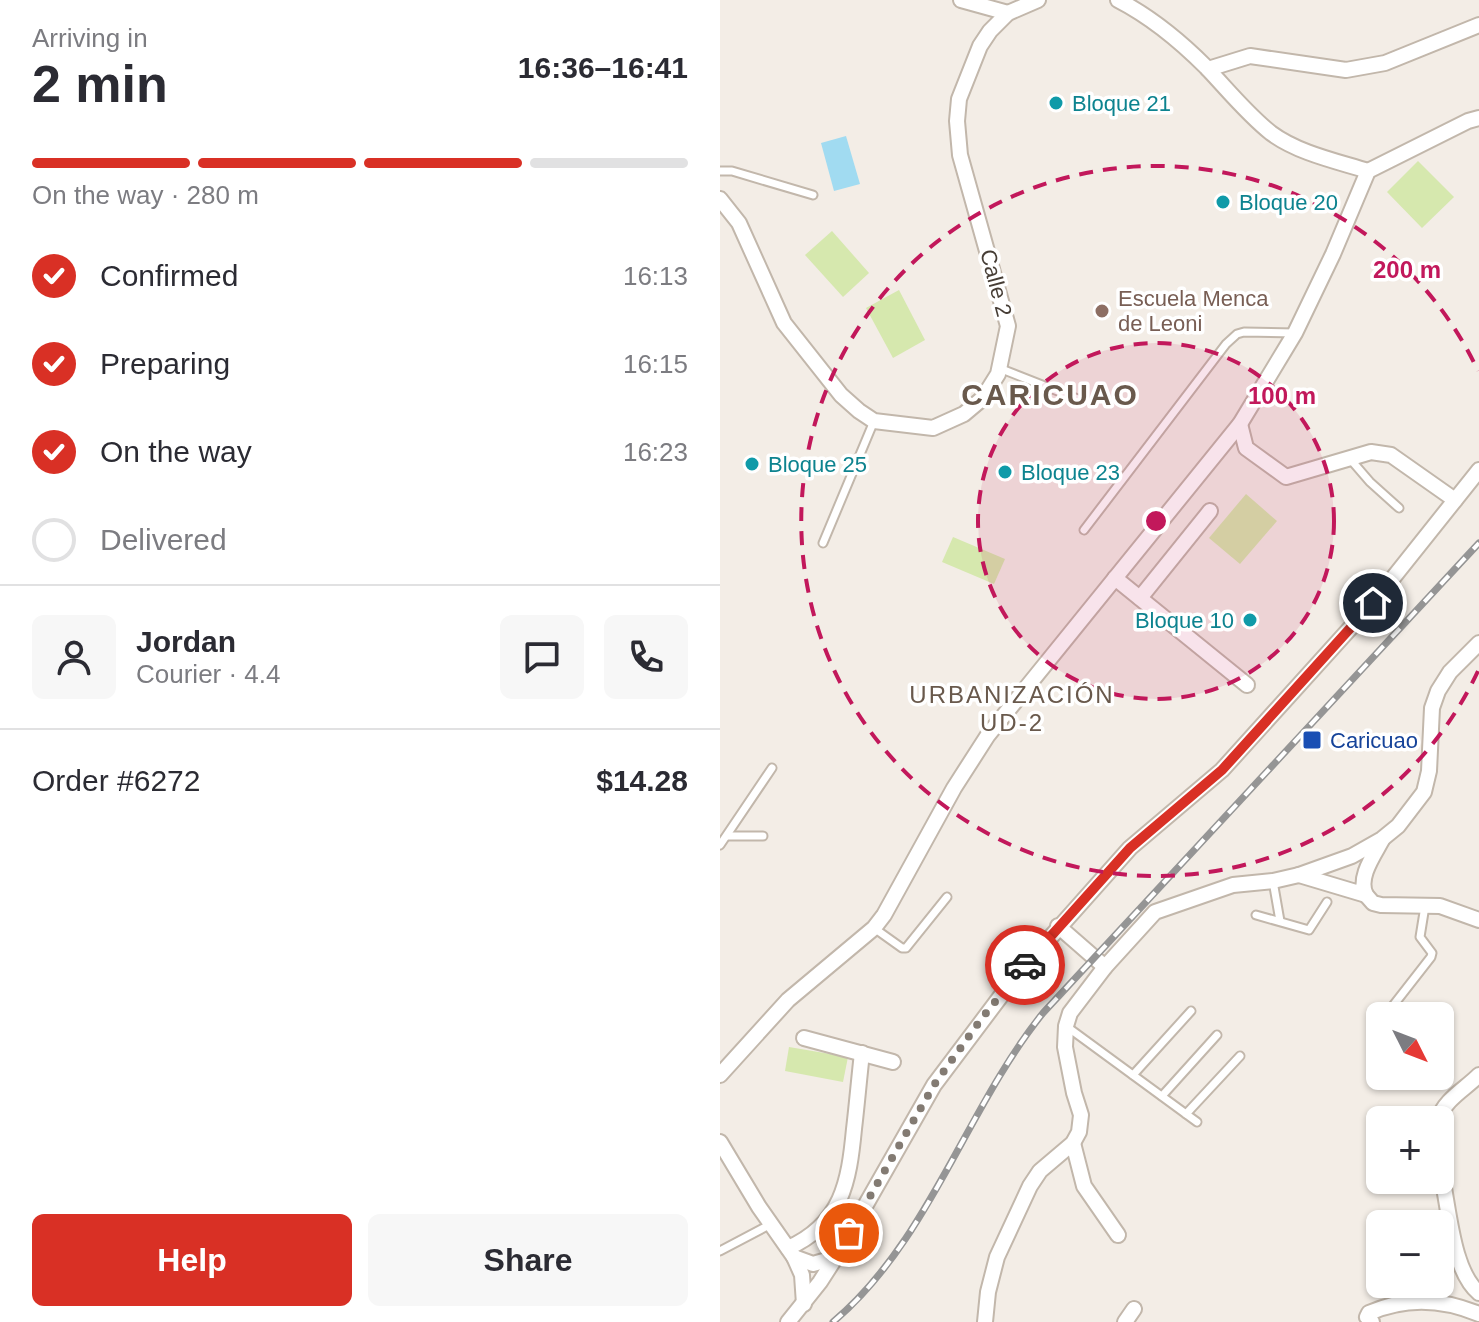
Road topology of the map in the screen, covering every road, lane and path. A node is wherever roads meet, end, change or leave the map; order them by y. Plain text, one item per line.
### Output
1 (961, 0) edge
2 (1038, 0) edge
3 (1118, 0) edge
4 (1008, 13) junction
5 (1479, 25) edge
6 (1208, 69) junction
7 (1479, 118) edge
8 (720, 171) edge
9 (1368, 171) junction
10 (813, 195) dead end
11 (720, 199) edge
12 (1295, 333) junction
13 (999, 368) junction
14 (1078, 399) dead end
15 (874, 421) junction
16 (1240, 424) junction
17 (1351, 460) junction
18 (1479, 470) edge
19 (1455, 500) junction
20 (1399, 508) dead end
21 (1210, 511) dead end
22 (1084, 530) dead end
23 (823, 543) dead end
24 (1115, 578) junction
25 (1140, 598) junction
26 (1479, 643) edge
27 (1247, 685) dead end
28 (772, 768) dead end
29 (728, 836) junction
30 (763, 836) dead end
31 (1382, 839) junction
32 (720, 845) edge
33 (1299, 875) junction
34 (1273, 881) junction
35 (1366, 895) junction
36 (947, 897) dead end
37 (1327, 902) dead end
38 (1425, 906) junction
39 (1256, 915) dead end
40 (1479, 920) edge
41 (1280, 921) junction
42 (1058, 926) junction
43 (874, 928) junction
44 (1105, 967) junction
45 (1396, 1002) edge
46 (1191, 1011) dead end
47 (1066, 1026) junction
48 (1217, 1035) dead end
49 (804, 1038) dead end
50 (862, 1053) junction
51 (1240, 1056) dead end
52 (893, 1062) dead end
53 (720, 1075) edge
54 (1133, 1075) junction
55 (1479, 1075) edge
56 (1162, 1096) junction
57 (1444, 1106) edge
58 (1186, 1114) junction
59 (1197, 1122) dead end
60 (720, 1142) edge
61 (1073, 1143) junction
62 (1446, 1194) edge
63 (771, 1224) junction
64 (1118, 1235) dead end
65 (720, 1251) edge
66 (791, 1252) junction
67 (836, 1257) junction
68 (1479, 1293) edge
69 (804, 1304) junction
70 (1134, 1309) dead end
71 (1479, 1314) edge
72 (788, 1322) edge
73 (985, 1322) edge
74 (1125, 1322) edge
75 (1372, 1322) edge

1 - 4 street
2 - 4 street, Calle 2
3 - 6 street
4 - 13 street, Calle 2
5 - 6 street
6 - 9 street
7 - 9 street
8 - 10 lane
9 - 12 street
11 - 15 street
12 - 16 street
12 - 22 lane
13 - 14 lane
13 - 15 street, Calle 2
15 - 23 lane
16 - 17 street
16 - 24 street
17 - 19 street
17 - 20 lane
18 - 19 street
19 - 42 street
21 - 25 street
24 - 25 street
24 - 43 street
25 - 27 street
26 - 31 street
28 - 29 lane
29 - 30 lane
29 - 32 lane
31 - 33 street
31 - 35 street
33 - 34 street
33 - 35 street
34 - 41 lane
34 - 44 street
35 - 38 street
36 - 43 lane
37 - 41 lane
38 - 40 street
38 - 45 lane
39 - 41 lane
42 - 44 street
42 - 67 street
43 - 53 street
44 - 47 street
46 - 54 lane
47 - 54 lane
47 - 61 street
48 - 56 lane
49 - 50 street
50 - 52 street
50 - 66 street
51 - 58 lane
54 - 56 lane
55 - 57 street
56 - 58 lane
58 - 59 lane
60 - 63 street
61 - 64 street
61 - 73 street
62 - 68 street
63 - 65 lane
63 - 66 street
66 - 67 street
66 - 69 street
67 - 69 street
69 - 72 street
70 - 74 street
71 - 75 street

